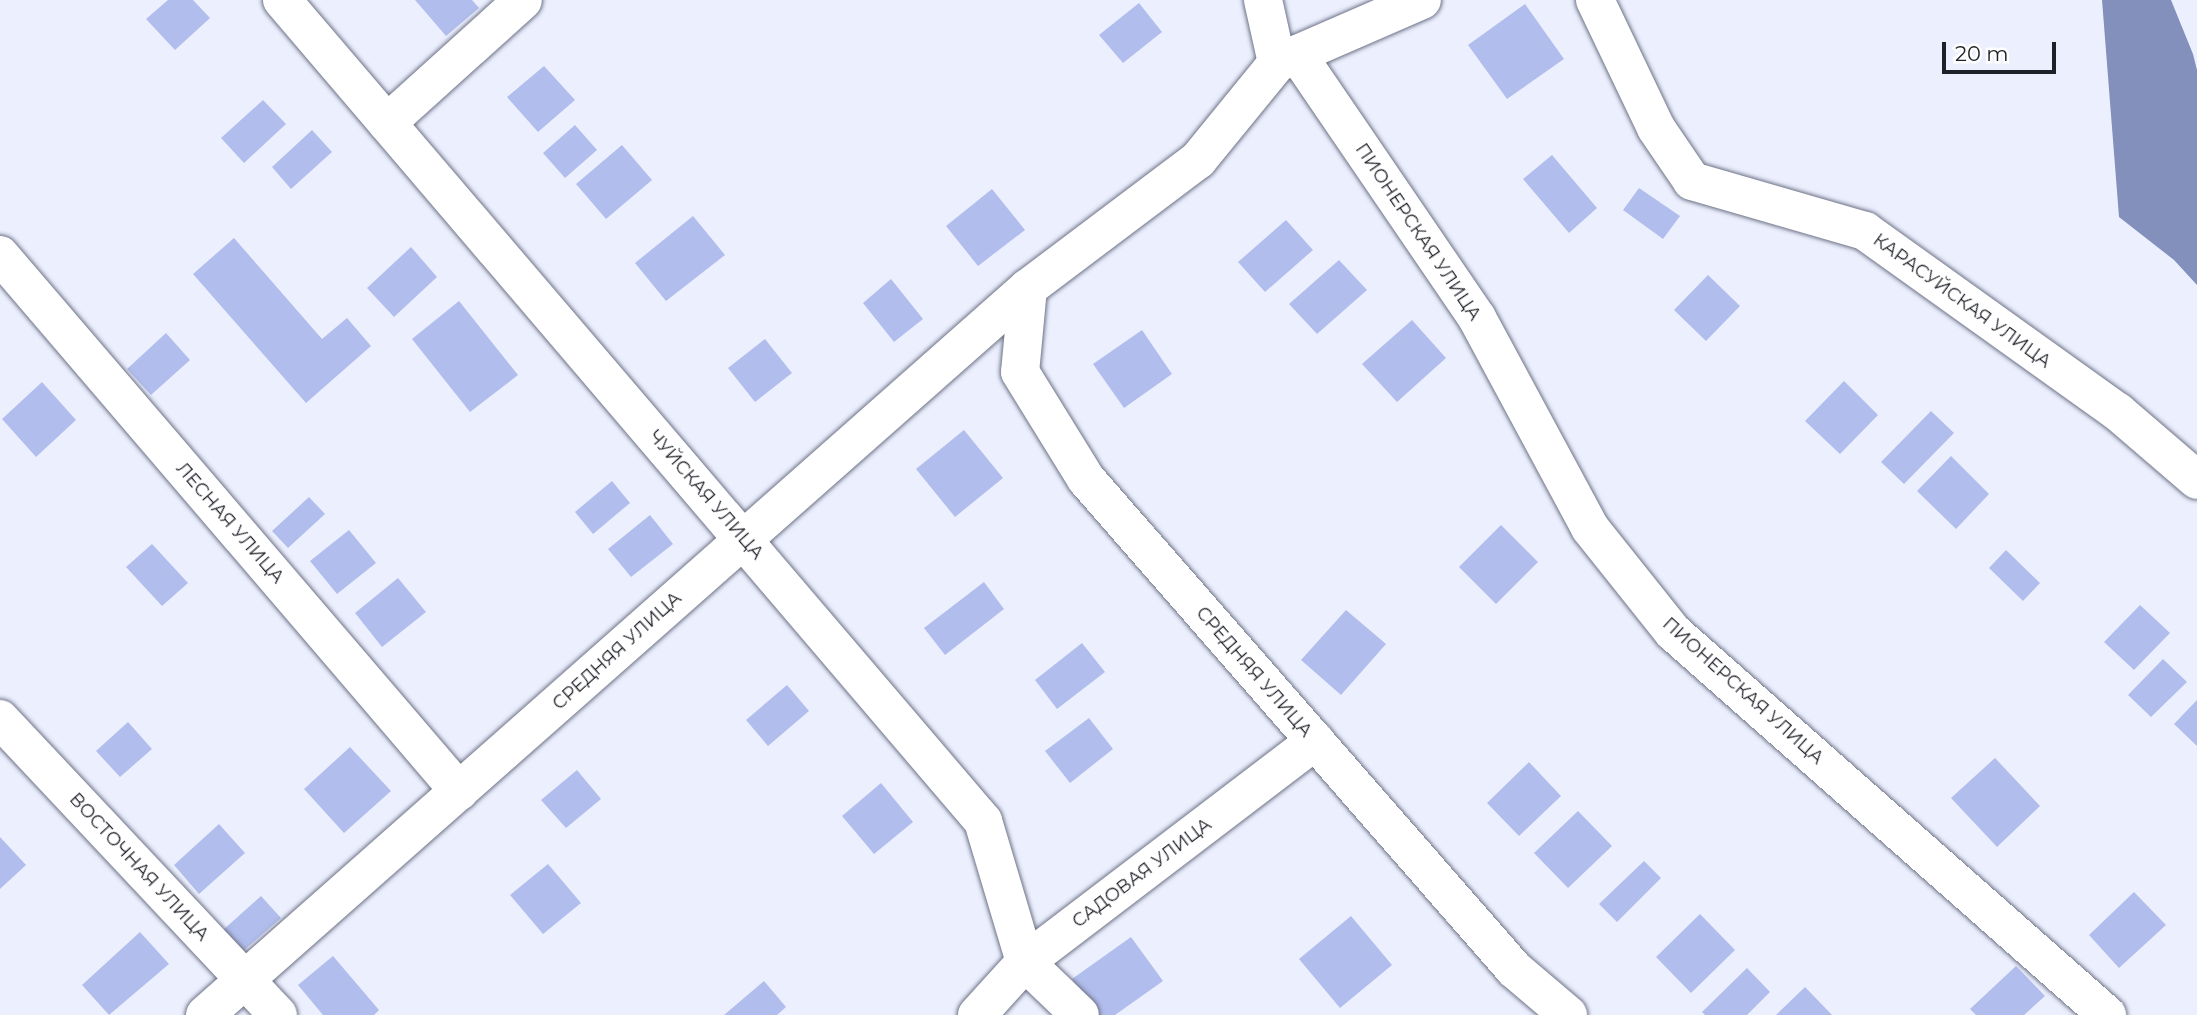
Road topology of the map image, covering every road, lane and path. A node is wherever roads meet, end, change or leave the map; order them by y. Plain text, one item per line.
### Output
1 (282, 0) edge
2 (523, 0) edge
3 (1263, 0) edge
4 (1422, 0) edge
5 (1595, 0) edge
6 (1287, 59) junction
7 (387, 123) junction
8 (0, 255) edge
9 (1028, 288) junction
10 (2197, 480) edge
11 (743, 539) junction
12 (0, 719) edge
13 (1315, 741) junction
14 (459, 791) junction
15 (1025, 962) junction
16 (245, 981) junction
17 (205, 1015) edge
18 (278, 1015) edge
19 (977, 1015) edge
20 (1080, 1015) edge
21 (1568, 1015) edge
22 (2107, 1015) edge

1 - 7 street, ЧУЙСКАЯ УЛИЦА
2 - 7 street
3 - 6 street
4 - 6 street
5 - 10 street, КАРАСУЙСКАЯ УЛИЦА
6 - 9 street, СРЕДНЯЯ УЛИЦА
6 - 22 street, ПИОНЕРСКАЯ УЛИЦА
7 - 11 street, ЧУЙСКАЯ УЛИЦА
8 - 14 street, ЛЕСНАЯ УЛИЦА
9 - 11 street, СРЕДНЯЯ УЛИЦА
9 - 13 street, СРЕДНЯЯ УЛИЦА
11 - 14 street, СРЕДНЯЯ УЛИЦА
11 - 15 street, ЧУЙСКАЯ УЛИЦА
12 - 16 street, ВОСТОЧНАЯ УЛИЦА
13 - 15 street, САДОВАЯ УЛИЦА
13 - 21 street, СРЕДНЯЯ УЛИЦА
14 - 16 street, СРЕДНЯЯ УЛИЦА
15 - 19 street, САДОВАЯ УЛИЦА
15 - 20 street, ЧУЙСКАЯ УЛИЦА
16 - 17 street, СРЕДНЯЯ УЛИЦА
16 - 18 street, ВОСТОЧНАЯ УЛИЦА

